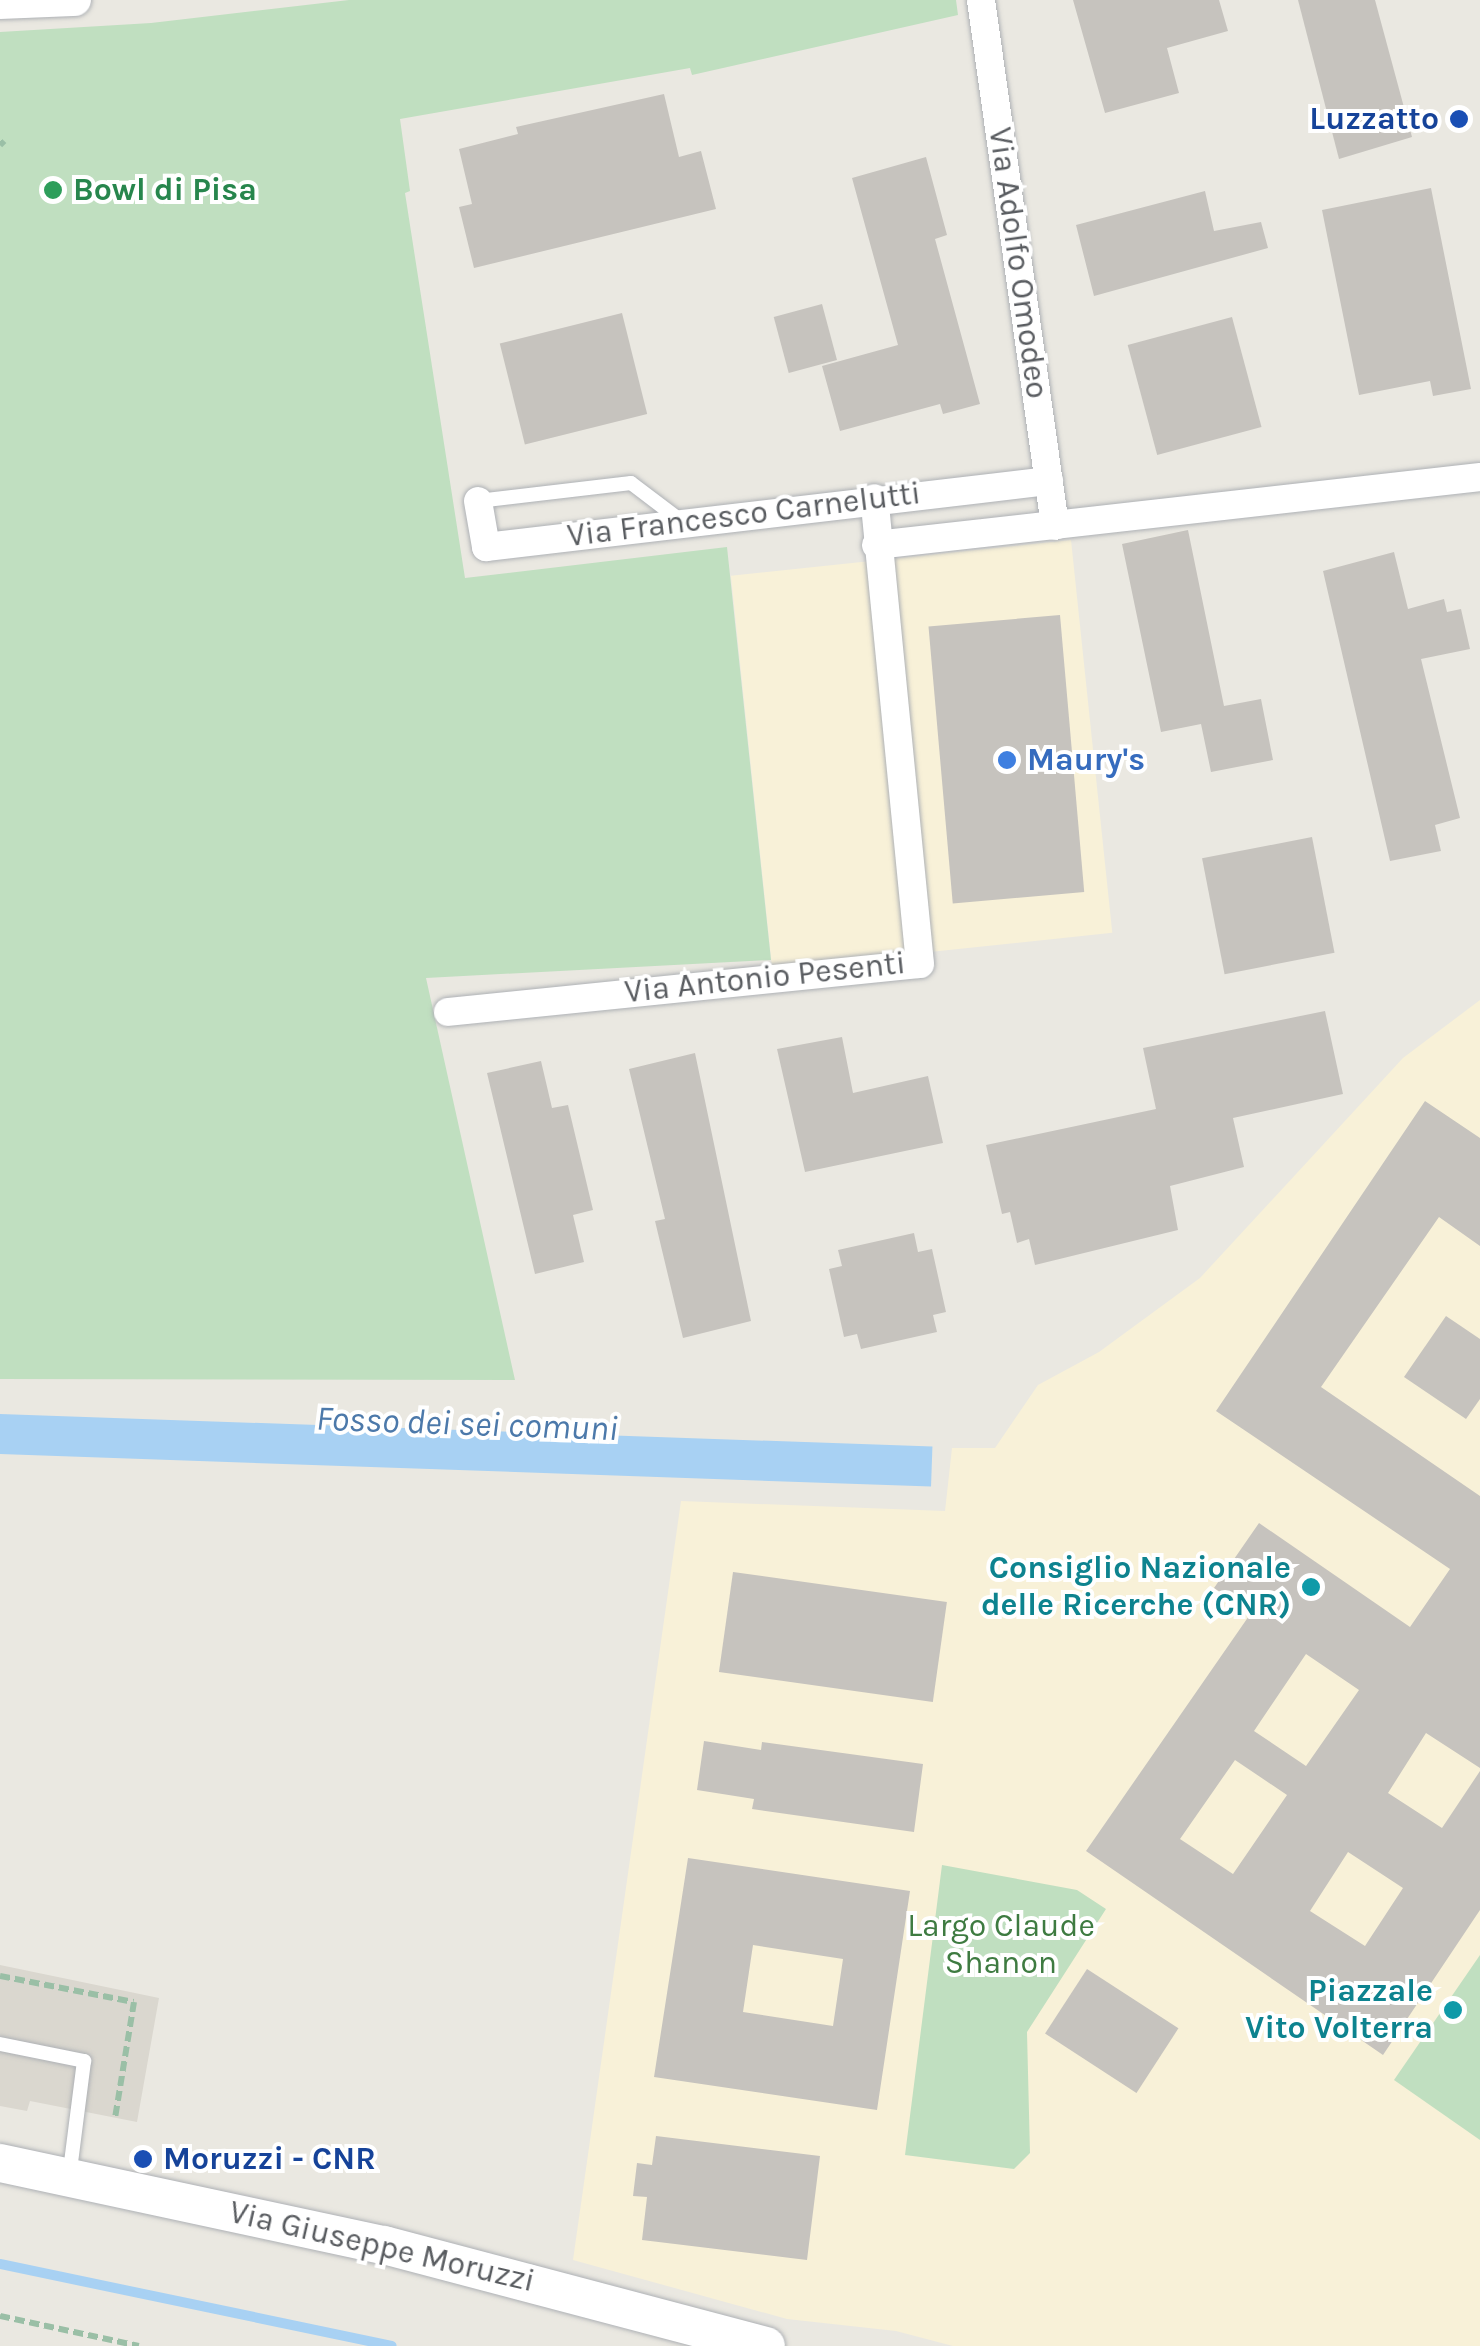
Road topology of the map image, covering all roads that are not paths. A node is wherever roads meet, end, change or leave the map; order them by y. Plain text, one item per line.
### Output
1 (75, 0) edge
2 (981, 0) edge
3 (0, 4) edge
4 (1480, 476) edge
5 (1049, 481) junction
6 (874, 498) junction
7 (478, 501) joint
8 (680, 520) junction
9 (1055, 526) junction
10 (876, 545) junction
11 (448, 1012) dead end
12 (0, 2044) edge
13 (0, 2163) edge
14 (69, 2178) junction
15 (766, 2345) edge

1 - 3 street
2 - 5 street, Via Adolfo Omodeo
4 - 9 street, Via Francesco Carnelutti
5 - 6 street, Via Francesco Carnelutti
5 - 9 street, Via Adolfo Omodeo
6 - 8 street, Via Francesco Carnelutti
6 - 10 street, Via Antonio Pesenti
7 - 8 lane
7 - 8 street, Via Francesco Carnelutti
9 - 10 street, Via Francesco Carnelutti
10 - 11 street, Via Antonio Pesenti
12 - 14 lane
13 - 14 main road, Via Giuseppe Moruzzi
14 - 15 main road, Via Giuseppe Moruzzi

